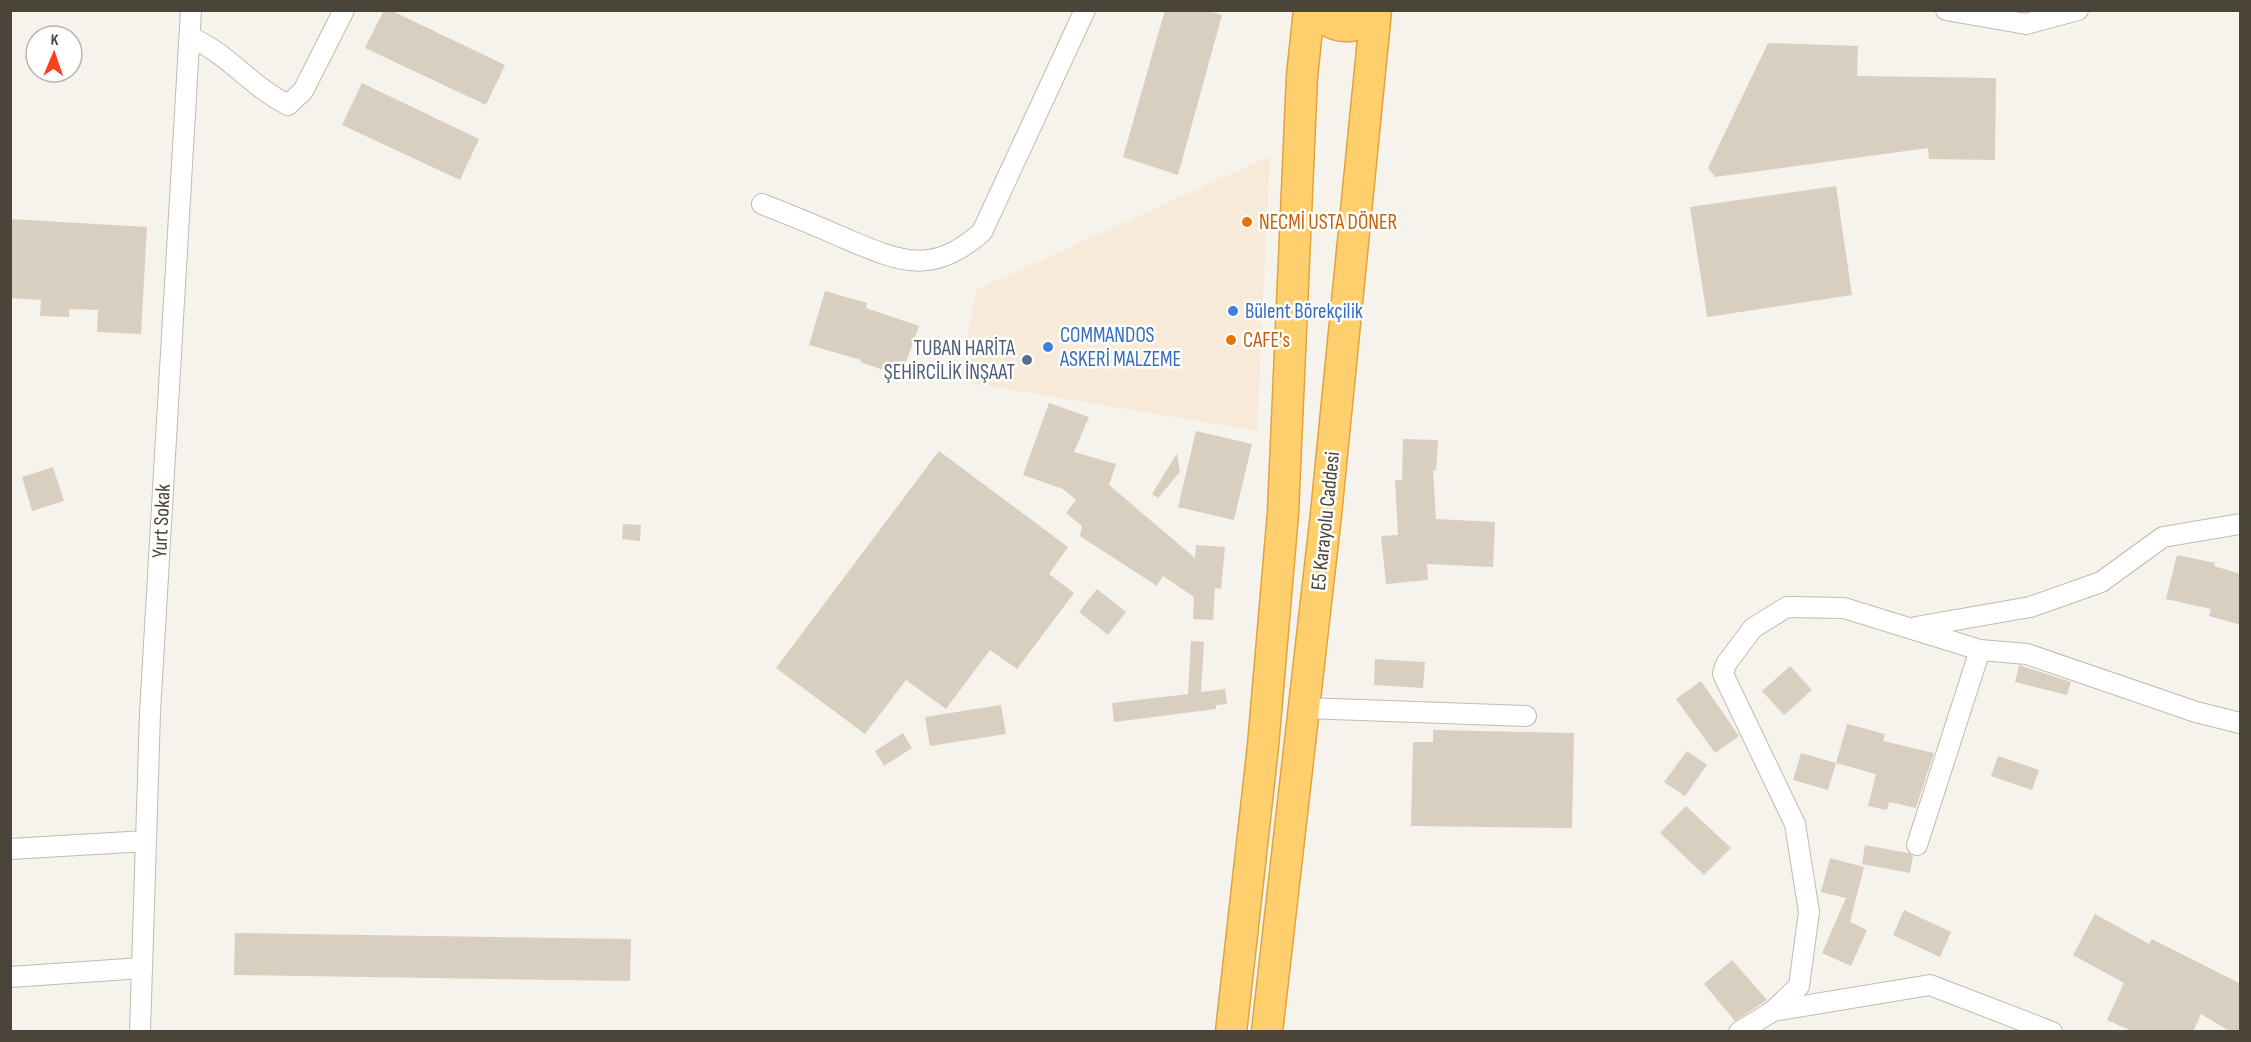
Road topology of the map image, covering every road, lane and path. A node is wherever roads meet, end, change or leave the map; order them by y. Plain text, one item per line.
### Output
1 (191, 10) edge
2 (344, 10) edge
3 (1085, 10) edge
4 (1309, 10) edge
5 (1316, 10) edge
6 (1375, 10) edge
7 (1946, 10) edge
8 (2078, 10) edge
9 (190, 37) junction
10 (762, 204) dead end
11 (2241, 524) edge
12 (1913, 627) junction
13 (1980, 650) junction
14 (1305, 708) junction
15 (1526, 716) dead end
16 (2241, 723) edge
17 (146, 842) junction
18 (1917, 845) dead end
19 (10, 849) edge
20 (142, 968) junction
21 (10, 977) edge
22 (1773, 1011) junction
23 (140, 1032) edge
24 (1231, 1032) edge
25 (1267, 1032) edge
26 (1739, 1032) edge
27 (2052, 1032) edge

1 - 9 street, Yurt Sokak
2 - 9 street
3 - 10 street
4 - 24 highway, E5 Karayolu Caddesi
5 - 6 highway, E5 Karayolu Caddesi
6 - 14 highway, E5 Karayolu Caddesi
7 - 8 street
9 - 17 street, Yurt Sokak
11 - 12 street
12 - 13 street
12 - 22 street
13 - 16 street
13 - 18 street
14 - 15 street
14 - 25 highway, E5 Karayolu Caddesi
17 - 19 street
17 - 20 street, Yurt Sokak
20 - 21 street
20 - 23 street, Yurt Sokak
22 - 26 street
22 - 27 street

